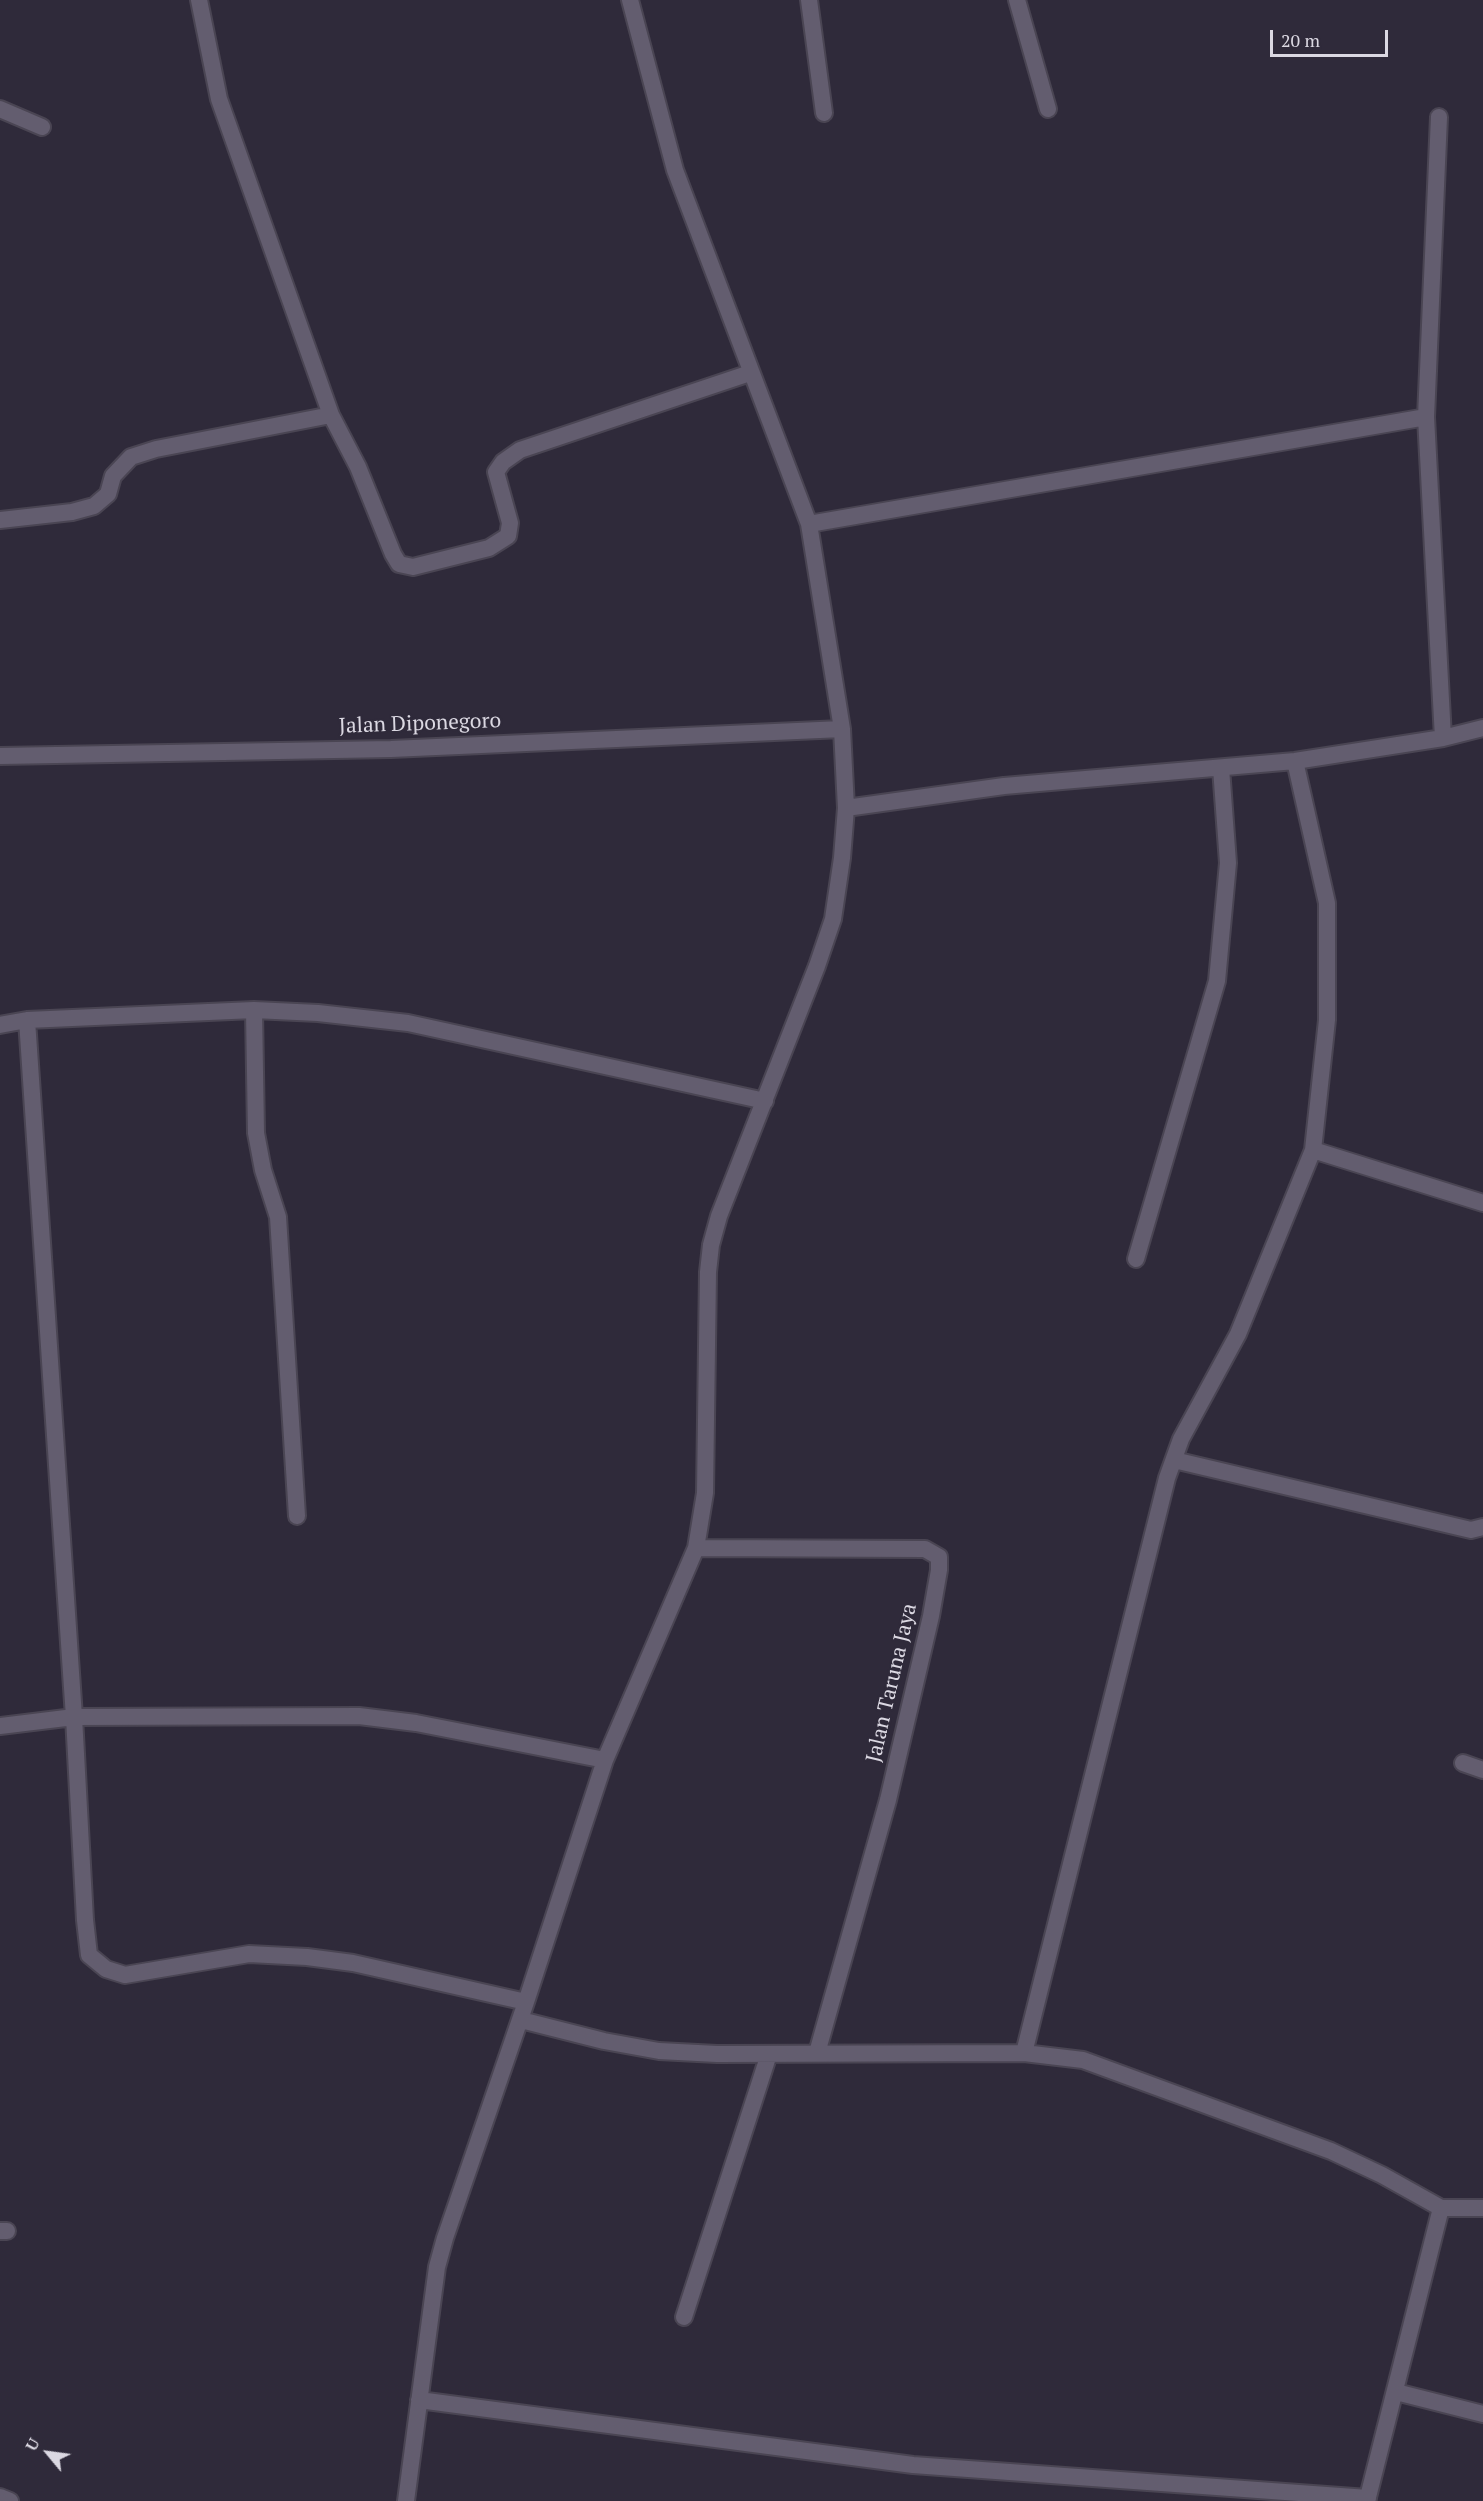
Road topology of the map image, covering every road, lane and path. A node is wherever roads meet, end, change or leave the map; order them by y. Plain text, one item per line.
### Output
1 (199, 0) edge
2 (630, 0) edge
3 (809, 0) edge
4 (1017, 0) edge
5 (0, 109) edge
6 (1048, 109) dead end
7 (824, 113) dead end
8 (1439, 117) dead end
9 (42, 127) dead end
10 (750, 374) junction
11 (330, 415) junction
12 (1426, 417) junction
13 (0, 520) edge
14 (809, 525) junction
15 (1483, 728) edge
16 (842, 729) junction
17 (1443, 738) junction
18 (0, 756) edge
19 (1295, 762) junction
20 (1221, 768) junction
21 (846, 808) junction
22 (254, 1010) junction
23 (27, 1020) junction
24 (0, 1025) edge
25 (765, 1101) junction
26 (1313, 1150) junction
27 (1483, 1203) edge
28 (1136, 1259) dead end
29 (1174, 1460) junction
30 (297, 1516) dead end
31 (1483, 1527) edge
32 (696, 1548) junction
33 (74, 1717) junction
34 (0, 1726) edge
35 (605, 1760) junction
36 (1463, 1763) dead end
37 (1483, 1770) edge
38 (526, 2002) junction
39 (521, 2020) junction
40 (817, 2053) junction
41 (1024, 2053) junction
42 (769, 2054) junction
43 (1441, 2208) junction
44 (1483, 2208) edge
45 (684, 2317) dead end
46 (1396, 2392) junction
47 (419, 2400) junction
48 (1483, 2414) edge
49 (0, 2497) edge
50 (1368, 2500) edge
51 (10, 2501) edge
52 (406, 2501) edge

1 - 11 street
2 - 10 street
3 - 7 street
4 - 6 street
5 - 9 street
8 - 12 street
10 - 11 street
10 - 14 street
11 - 13 street
12 - 14 street
12 - 17 street
14 - 16 street
15 - 17 street
16 - 18 street, Jalan Diponegoro
16 - 21 street
17 - 19 street
19 - 20 street
19 - 26 street
20 - 21 street
20 - 28 street
21 - 25 street
22 - 23 street
22 - 25 street
22 - 30 street
23 - 24 street
23 - 33 street
25 - 32 street
26 - 27 street
26 - 29 street
29 - 31 street
29 - 41 street
32 - 35 street
32 - 40 street, Jalan Taruna Jaya
33 - 34 street
33 - 35 street
33 - 38 street
35 - 38 street
36 - 37 street
38 - 39 street
39 - 42 street
39 - 47 street
40 - 41 street
40 - 42 street
41 - 43 street
42 - 45 street
43 - 44 street
43 - 46 street
46 - 48 street
46 - 50 street
47 - 50 street
47 - 52 street
49 - 51 street

